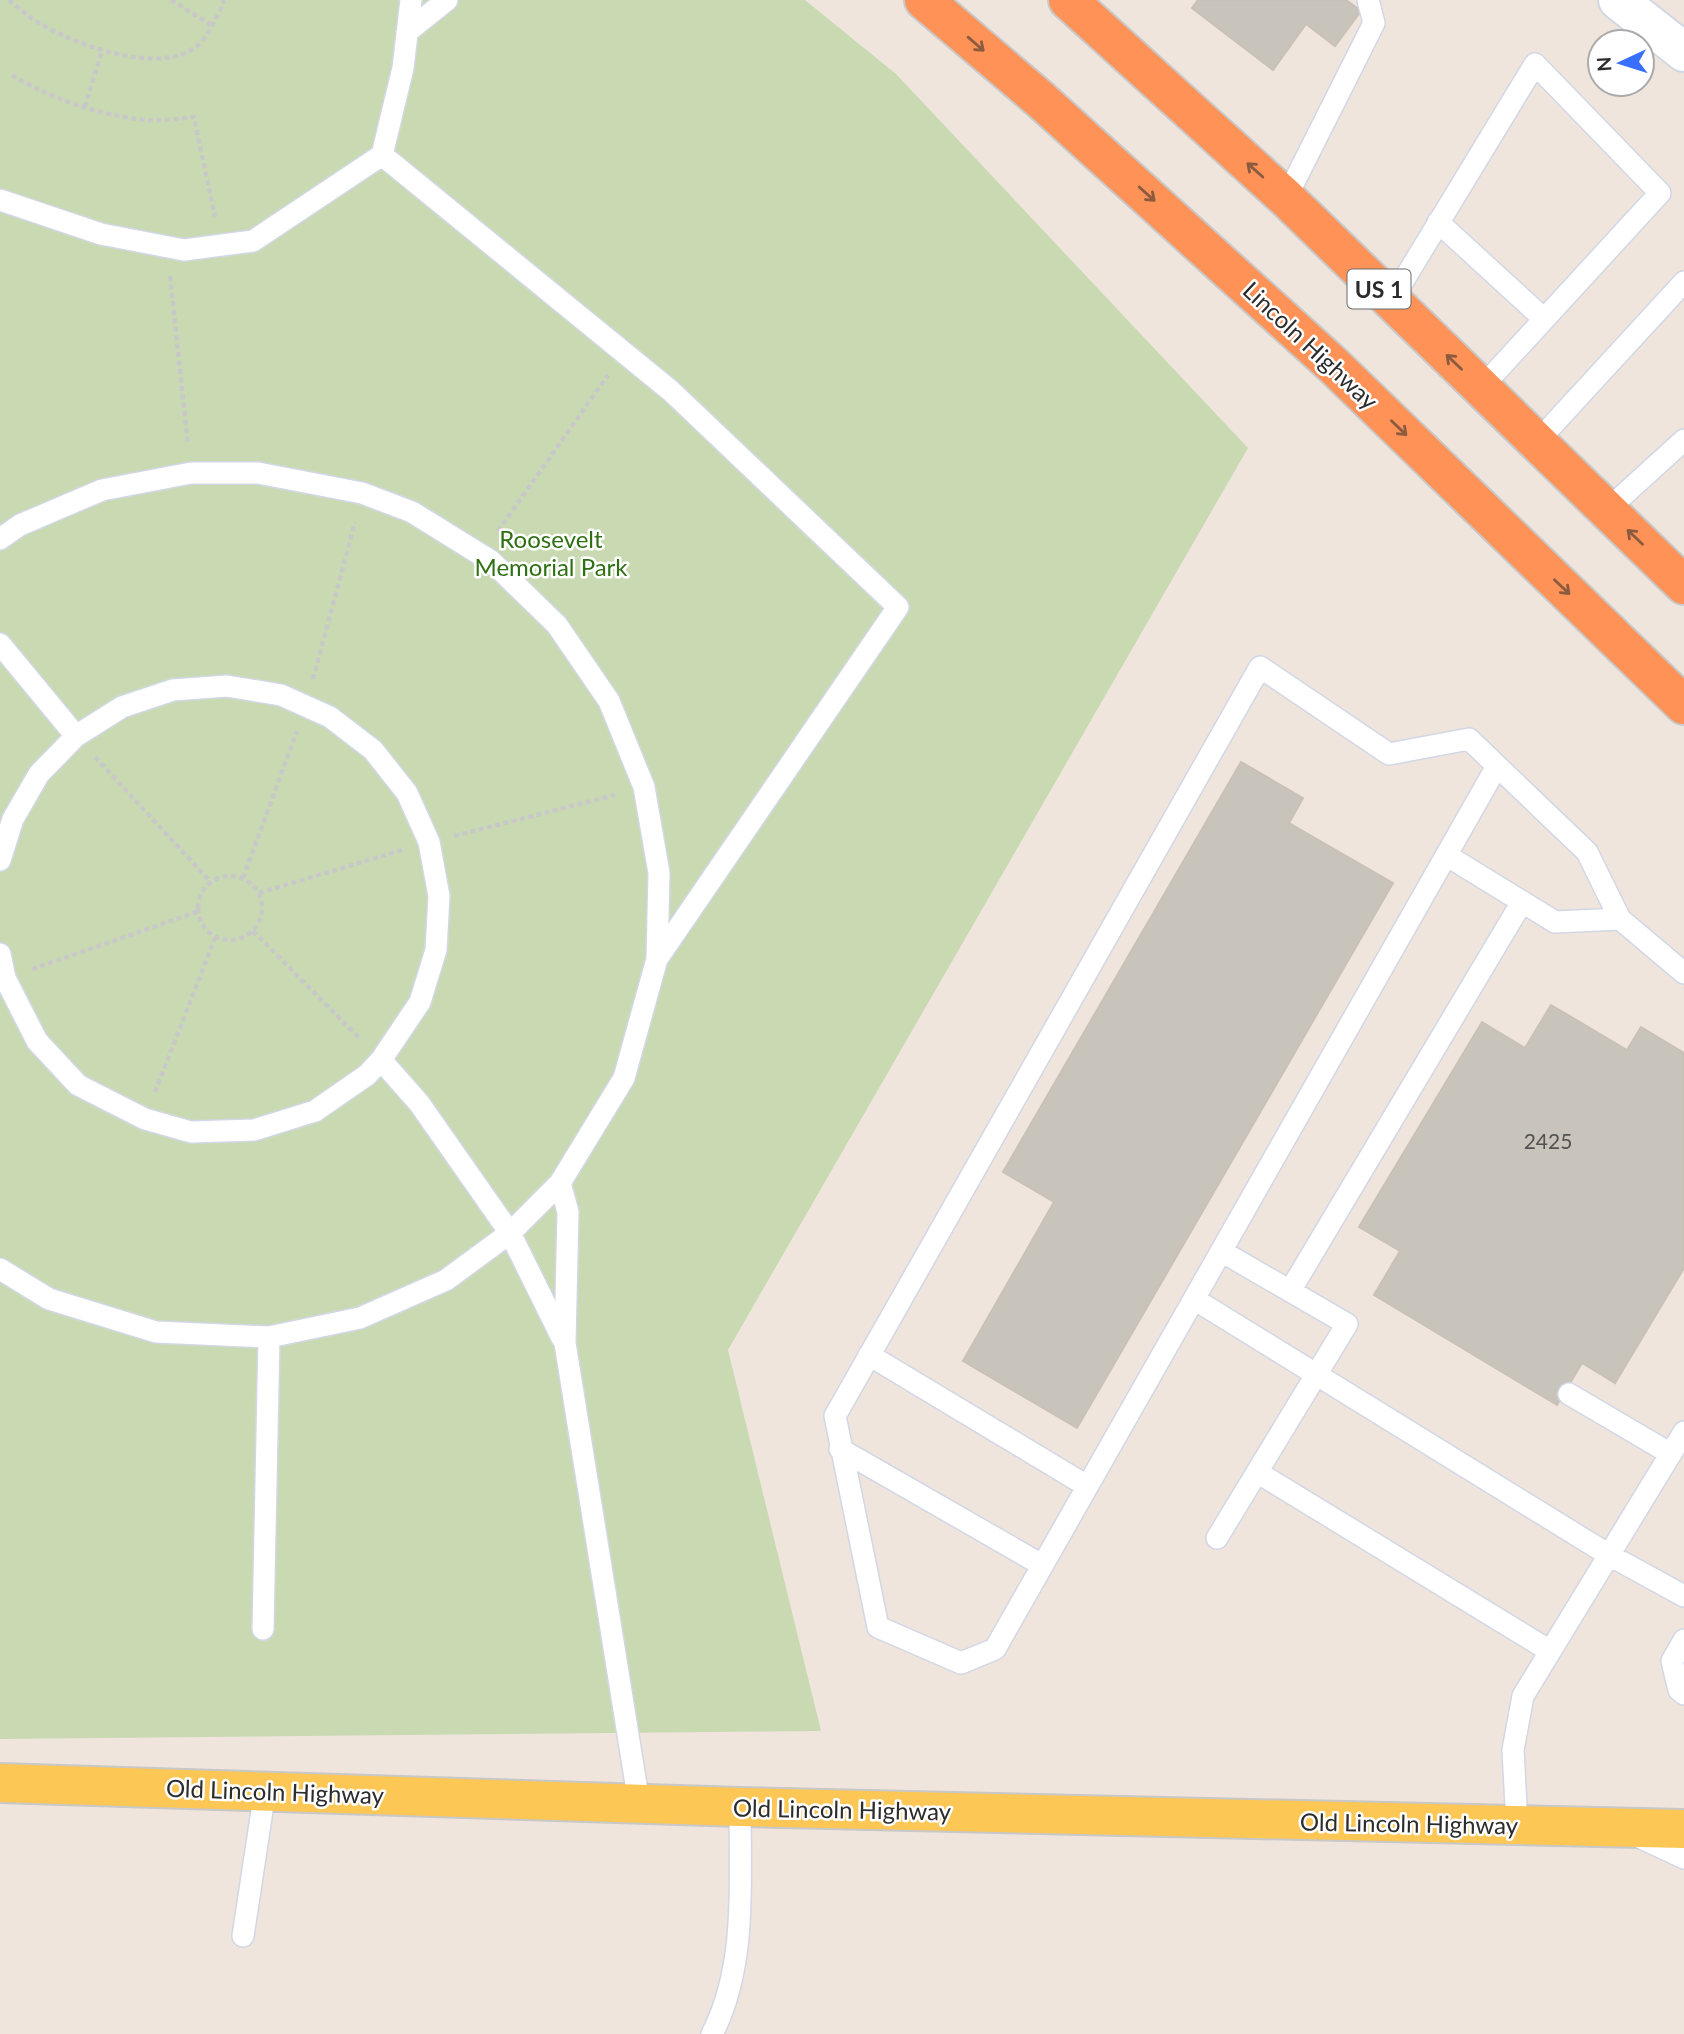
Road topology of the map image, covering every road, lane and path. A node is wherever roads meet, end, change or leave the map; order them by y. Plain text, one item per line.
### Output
1 (9, 0) edge
2 (171, 0) edge
3 (225, 0) edge
4 (411, 0) edge
5 (447, 0) edge
6 (924, 0) edge
7 (1068, 0) edge
8 (1368, 0) edge
9 (1618, 0) edge
10 (211, 25) junction
11 (407, 32) junction
12 (102, 50) junction
13 (1684, 52) edge
14 (12, 75) dead end
15 (85, 107) junction
16 (382, 155) junction
17 (1286, 198) junction
18 (0, 200) edge
19 (1438, 222) junction
20 (221, 246) junction
21 (167, 247) junction
22 (1684, 282) edge
23 (1391, 301) junction
24 (1544, 319) junction
25 (624, 352) junction
26 (1481, 388) junction
27 (1537, 442) junction
28 (1680, 450) edge
29 (191, 473) junction
30 (362, 493) junction
31 (1607, 510) junction
32 (0, 539) edge
33 (481, 555) junction
34 (1684, 585) edge
35 (0, 645) edge
36 (1684, 705) edge
37 (306, 706) junction
38 (76, 736) junction
39 (1497, 766) junction
40 (644, 787) junction
41 (429, 842) junction
42 (1446, 855) junction
43 (0, 860) edge
44 (243, 878) junction
45 (210, 881) junction
46 (259, 893) junction
47 (1522, 902) junction
48 (197, 912) junction
49 (1620, 919) junction
50 (253, 931) junction
51 (215, 938) junction
52 (0, 954) edge
53 (656, 959) junction
54 (1684, 974) edge
55 (2, 980) edge
56 (381, 1060) junction
57 (145, 1119) junction
58 (559, 1183) junction
59 (510, 1233) junction
60 (1221, 1251) junction
61 (0, 1269) edge
62 (1290, 1291) junction
63 (1194, 1299) junction
64 (269, 1337) junction
65 (565, 1343) junction
66 (870, 1355) junction
67 (1317, 1376) junction
68 (1569, 1394) dead end
69 (1684, 1432) edge
70 (840, 1449) junction
71 (1671, 1454) junction
72 (1258, 1472) junction
73 (1087, 1486) junction
74 (1217, 1538) dead end
75 (1609, 1555) junction
76 (1042, 1565) junction
77 (1684, 1596) edge
78 (263, 1629) dead end
79 (1684, 1640) edge
80 (1550, 1651) junction
81 (1684, 1695) edge
82 (0, 1783) edge
83 (265, 1791) junction
84 (639, 1803) junction
85 (740, 1807) junction
86 (1517, 1825) junction
87 (1618, 1828) junction
88 (1684, 1829) edge
89 (1684, 1858) edge
90 (243, 1936) dead end
91 (712, 2034) edge

1 - 12 path
2 - 10 path
3 - 10 path
4 - 11 lane
5 - 11 lane
6 -> 36 highway, Lincoln Highway
17 -> 7 highway, US 1
8 - 17 lane
9 - 13 street
10 - 12 path
11 - 16 lane
12 - 15 path
14 - 15 path
15 - 20 path
16 - 20 lane
16 - 25 lane
17 - 23 highway, US 1
18 - 21 lane
19 - 23 lane
19 - 24 lane
19 - 24 lane
20 - 21 lane
21 - 29 path
22 - 27 lane
26 -> 23 highway, US 1
24 - 26 lane
25 - 33 path
25 - 53 lane
26 - 27 highway, US 1
27 - 31 highway, US 1
28 - 31 lane
29 - 30 lane
29 - 32 lane
30 - 33 lane
30 - 37 path
34 -> 31 highway, US 1
33 - 40 lane
35 - 38 lane
37 - 38 lane
37 - 41 lane
37 - 44 path
38 - 43 lane
38 - 45 path
39 - 42 lane
39 - 49 lane
39 - 66 lane
40 - 41 path
40 - 53 lane
41 - 46 path
41 - 56 lane
42 - 47 lane
42 - 60 lane
44 - 45 path
44 - 46 path
45 - 48 path
46 - 50 path
47 - 49 lane
47 - 62 lane
48 - 51 path
48 - 55 path
49 - 54 lane
50 - 51 path
50 - 56 path
51 - 57 path
52 - 55 lane
53 - 58 lane
55 - 57 lane
56 - 57 lane
56 - 59 lane
58 - 59 lane
58 - 65 lane
59 - 64 lane
59 - 65 lane
60 - 62 lane
60 - 63 lane
61 - 64 lane
62 - 67 lane
63 - 67 lane
63 - 73 lane
64 - 78 lane
65 - 84 lane
66 - 70 lane
66 - 73 lane
67 - 72 lane
67 - 75 lane
68 - 71 lane
69 - 71 lane
70 - 76 lane
70 - 76 lane
71 - 75 lane
72 - 74 lane
72 - 80 lane
73 - 76 lane
75 - 77 lane
75 - 80 lane
79 - 81 lane
80 - 86 lane
82 - 83 main road, Old Lincoln Highway
83 - 84 main road, Old Lincoln Highway
83 - 90 lane
84 - 85 main road, Old Lincoln Highway
85 - 86 main road, Old Lincoln Highway
85 - 91 lane
86 - 87 main road, Old Lincoln Highway
87 - 88 main road, Old Lincoln Highway
87 - 89 lane

